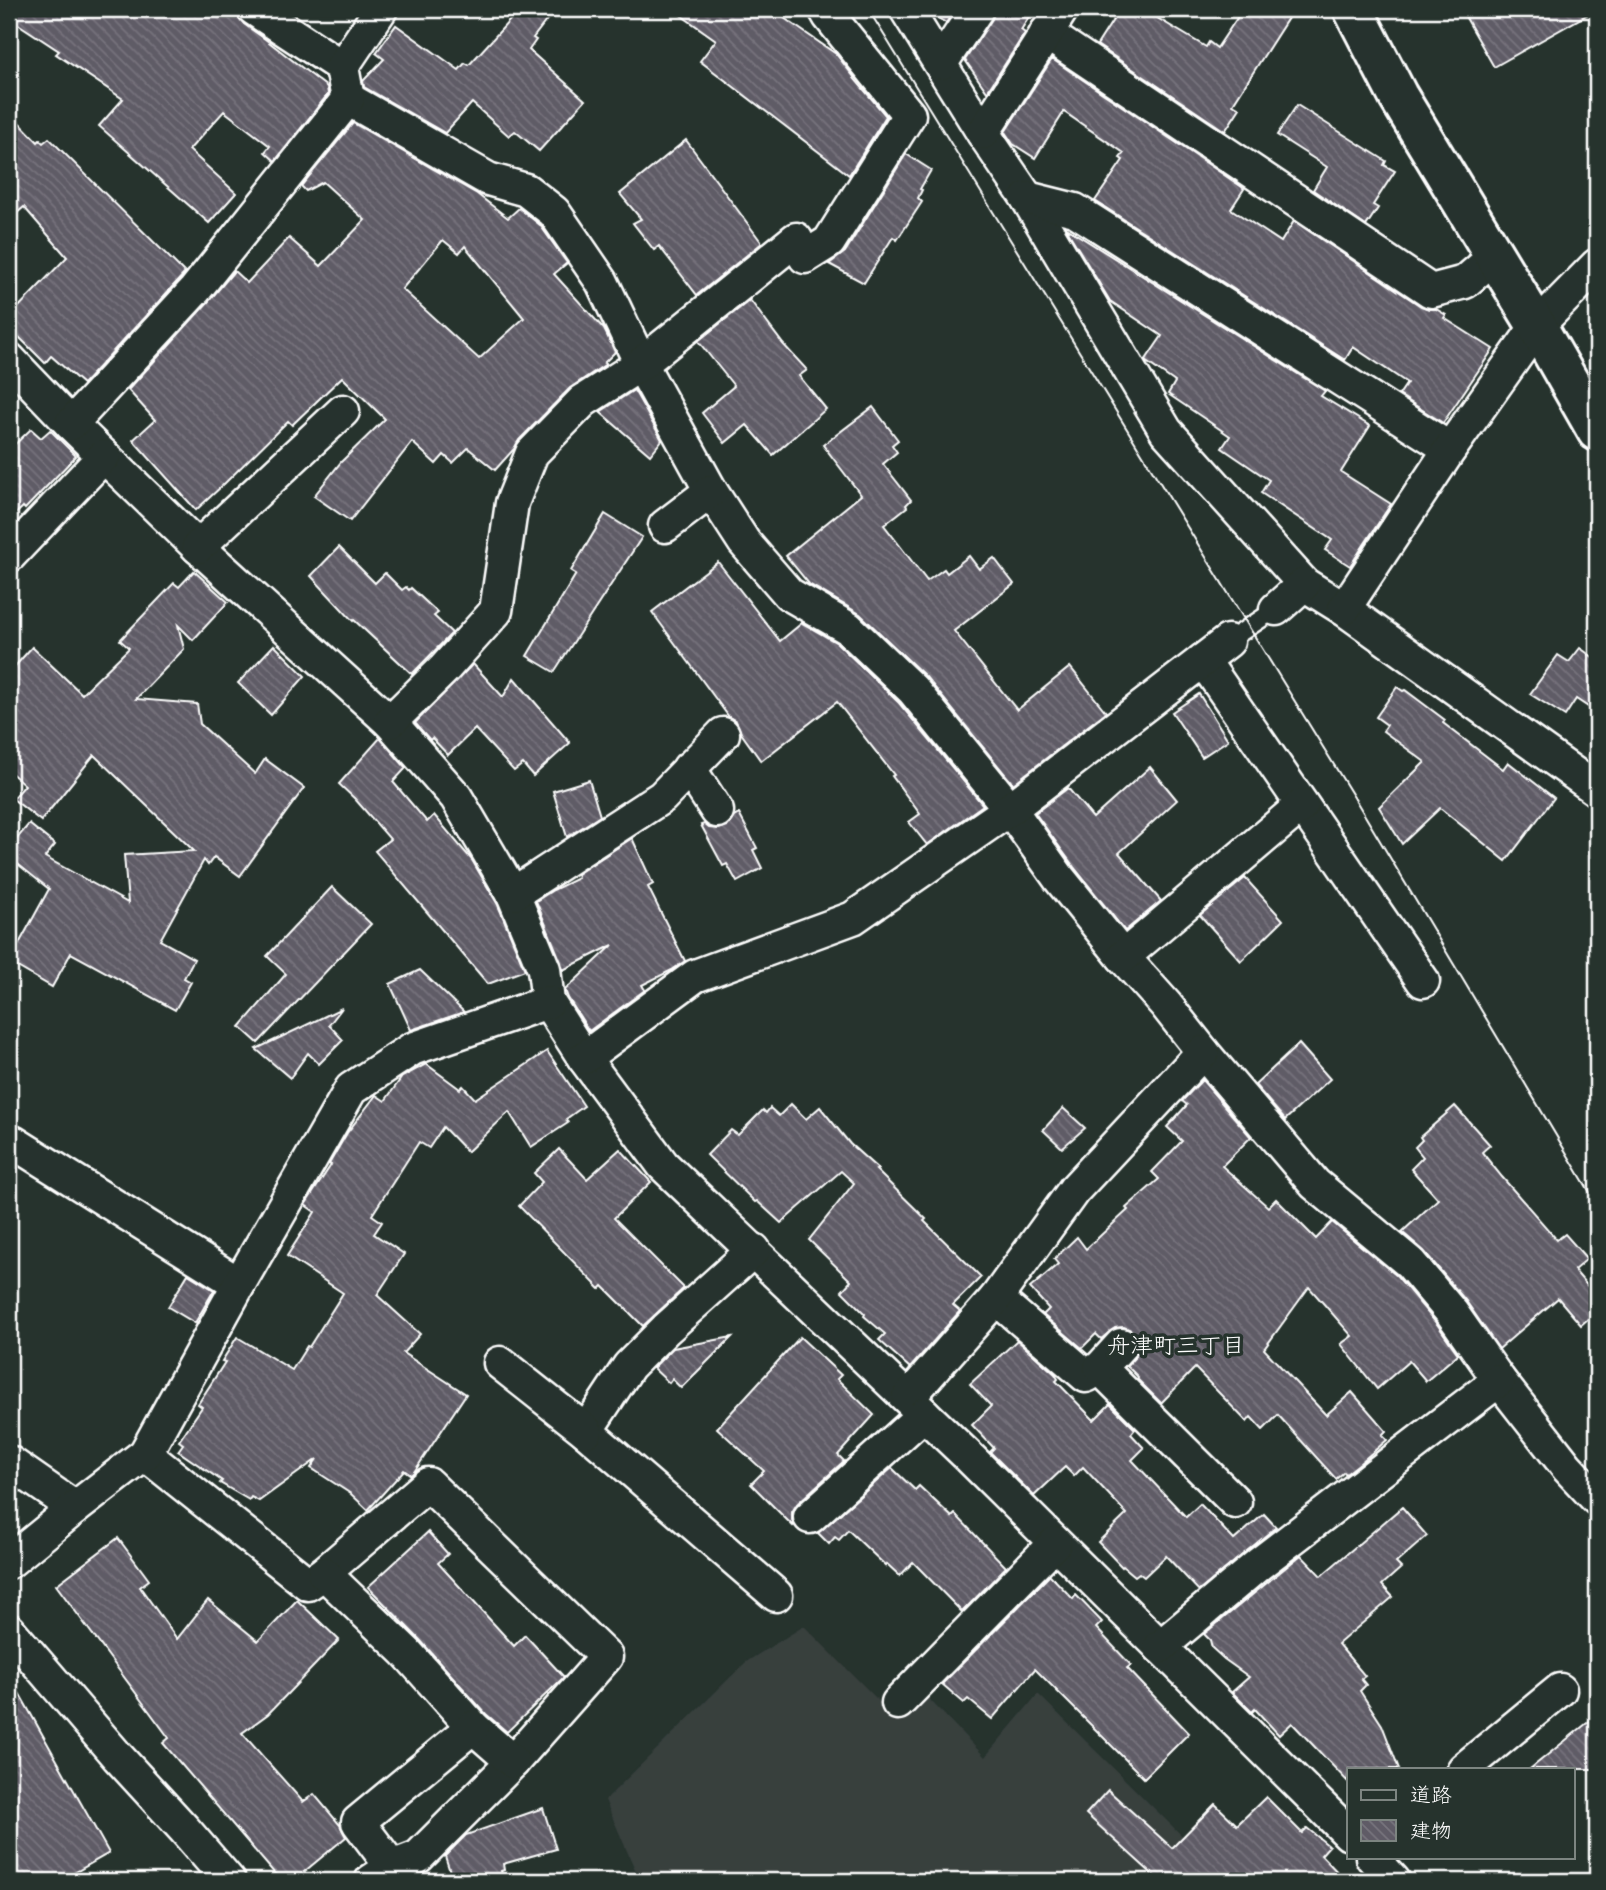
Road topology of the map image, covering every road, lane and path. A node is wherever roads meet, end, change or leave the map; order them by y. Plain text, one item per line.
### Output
1 (254, 9) edge
2 (381, 9) edge
3 (825, 9) edge
4 (906, 9) edge
5 (977, 9) edge
6 (1353, 9) edge
7 (1054, 21) edge
8 (941, 64) junction
9 (342, 67) junction
10 (348, 99) junction
11 (983, 133) junction
12 (1027, 198) junction
13 (1495, 257) junction
14 (1597, 265) edge
15 (1537, 326) junction
16 (9, 359) edge
17 (641, 364) junction
18 (343, 411) dead end
19 (71, 424) junction
20 (1597, 431) edge
21 (1450, 449) junction
22 (104, 456) junction
23 (711, 491) junction
24 (665, 526) dead end
25 (198, 547) junction
26 (9, 555) edge
27 (1304, 584) junction
28 (1276, 609) joint
29 (1344, 609) junction
30 (1228, 641) joint
31 (1203, 660) junction
32 (390, 722) junction
33 (723, 734) dead end
34 (689, 768) junction
35 (1597, 790) edge
36 (1302, 805) junction
37 (1010, 809) junction
38 (717, 811) dead end
39 (513, 894) junction
40 (1123, 957) junction
41 (1423, 981) dead end
42 (548, 1002) junction
43 (1203, 1052) junction
44 (584, 1058) junction
45 (13, 1142) dead end
46 (754, 1250) junction
47 (239, 1284) junction
48 (996, 1298) junction
49 (1121, 1345) dead end
50 (500, 1363) dead end
51 (1100, 1368) junction
52 (1499, 1380) junction
53 (916, 1406) junction
54 (586, 1431) junction
55 (145, 1454) junction
56 (9, 1462) edge
57 (1597, 1499) edge
58 (1235, 1502) dead end
59 (75, 1507) junction
60 (810, 1517) dead end
61 (1055, 1543) junction
62 (9, 1562) edge
63 (324, 1573) junction
64 (776, 1595) dead end
65 (9, 1630) edge
66 (1160, 1647) junction
67 (1560, 1690) dead end
68 (898, 1703) dead end
69 (473, 1727) junction
70 (513, 1762) junction
71 (1465, 1768) edge
72 (1347, 1831) edge
73 (1373, 1858) edge
74 (401, 1872) edge
75 (229, 1881) edge
76 (1394, 1881) edge

1 - 9 street
2 - 9 street
3 - 17 street
4 - 8 street
5 - 8 street
6 - 13 street
7 - 11 street
7 - 13 street
8 - 11 street
9 - 10 street
10 - 17 street
10 - 19 street
11 - 12 street
12 - 21 street
12 - 27 street
13 - 15 street
14 - 15 street
15 - 20 street
15 - 21 street
16 - 19 street
17 - 23 street
17 - 32 street
18 - 25 street
19 - 22 street
21 - 29 street
22 - 25 street
22 - 26 street
23 - 24 street
23 - 37 street
25 - 32 street
27 - 28 street
27 - 29 street
28 - 30 lane
29 - 35 street
30 - 31 street
31 - 36 street
31 - 37 street
32 - 39 street
33 - 34 street
34 - 38 street
34 - 39 street
36 - 40 street
36 - 41 street
37 - 40 street
37 - 44 street
39 - 42 street
40 - 43 street
42 - 44 street
42 - 47 street
43 - 48 street
43 - 52 street
44 - 46 street
45 - 47 street
46 - 53 street
46 - 54 street
47 - 55 street
48 - 51 street
48 - 53 street
49 - 51 street
50 - 54 street
51 - 58 street
52 - 57 street
52 - 66 street
53 - 60 street
53 - 61 street
54 - 64 street
55 - 59 street
55 - 63 street
56 - 59 street
59 - 62 street
61 - 66 street
61 - 68 street
63 - 69 street
63 - 70 street
65 - 75 street
66 - 72 street
67 - 71 street
69 - 70 street
69 - 74 street
70 - 74 street
73 - 76 street

